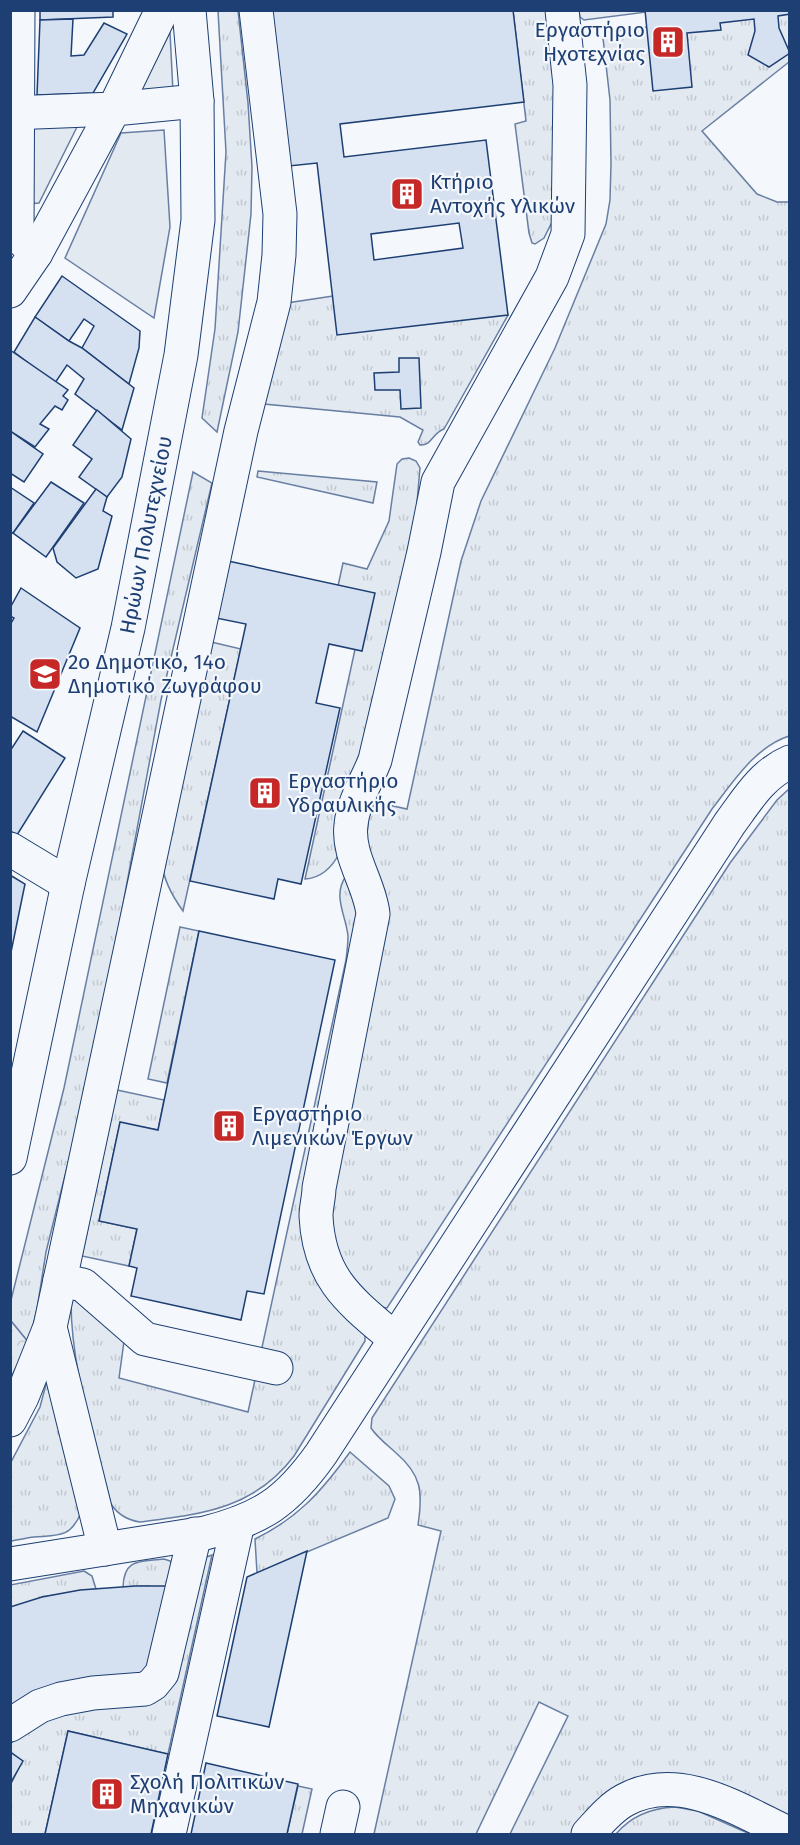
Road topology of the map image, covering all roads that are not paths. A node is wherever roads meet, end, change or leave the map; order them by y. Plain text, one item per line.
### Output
1 (18, 10) edge
2 (162, 10) edge
3 (189, 10) edge
4 (256, 10) edge
5 (562, 10) edge
6 (196, 101) junction
7 (114, 109) junction
8 (14, 113) edge
9 (36, 253) junction
10 (10, 291) edge
11 (789, 762) edge
12 (10, 849) edge
13 (68, 884) junction
14 (19, 1064) edge
15 (10, 1158) edge
16 (60, 1280) junction
17 (50, 1327) junction
18 (395, 1339) junction
19 (276, 1368) dead end
20 (10, 1420) edge
21 (238, 1523) junction
22 (195, 1534) junction
23 (105, 1549) junction
24 (10, 1564) edge
25 (10, 1725) edge
26 (169, 1834) edge
27 (588, 1834) edge
28 (789, 1834) edge

1 - 8 street
2 - 7 street
3 - 6 street, Ηρώων Πολυτεχνείου
4 - 16 street
5 - 18 street
6 - 7 street
6 - 13 street, Ηρώων Πολυτεχνείου
7 - 8 street
7 - 9 street
8 - 9 street
9 - 10 street
11 - 18 street
12 - 13 street
13 - 14 street, Ηρώων Πολυτεχνείου
14 - 15 street, Ηρώων Πολυτεχνείου
16 - 17 street
16 - 19 street
17 - 20 street
17 - 23 street
18 - 21 street
21 - 22 street
21 - 26 street
22 - 23 street
22 - 25 street
23 - 24 street
27 - 28 street

